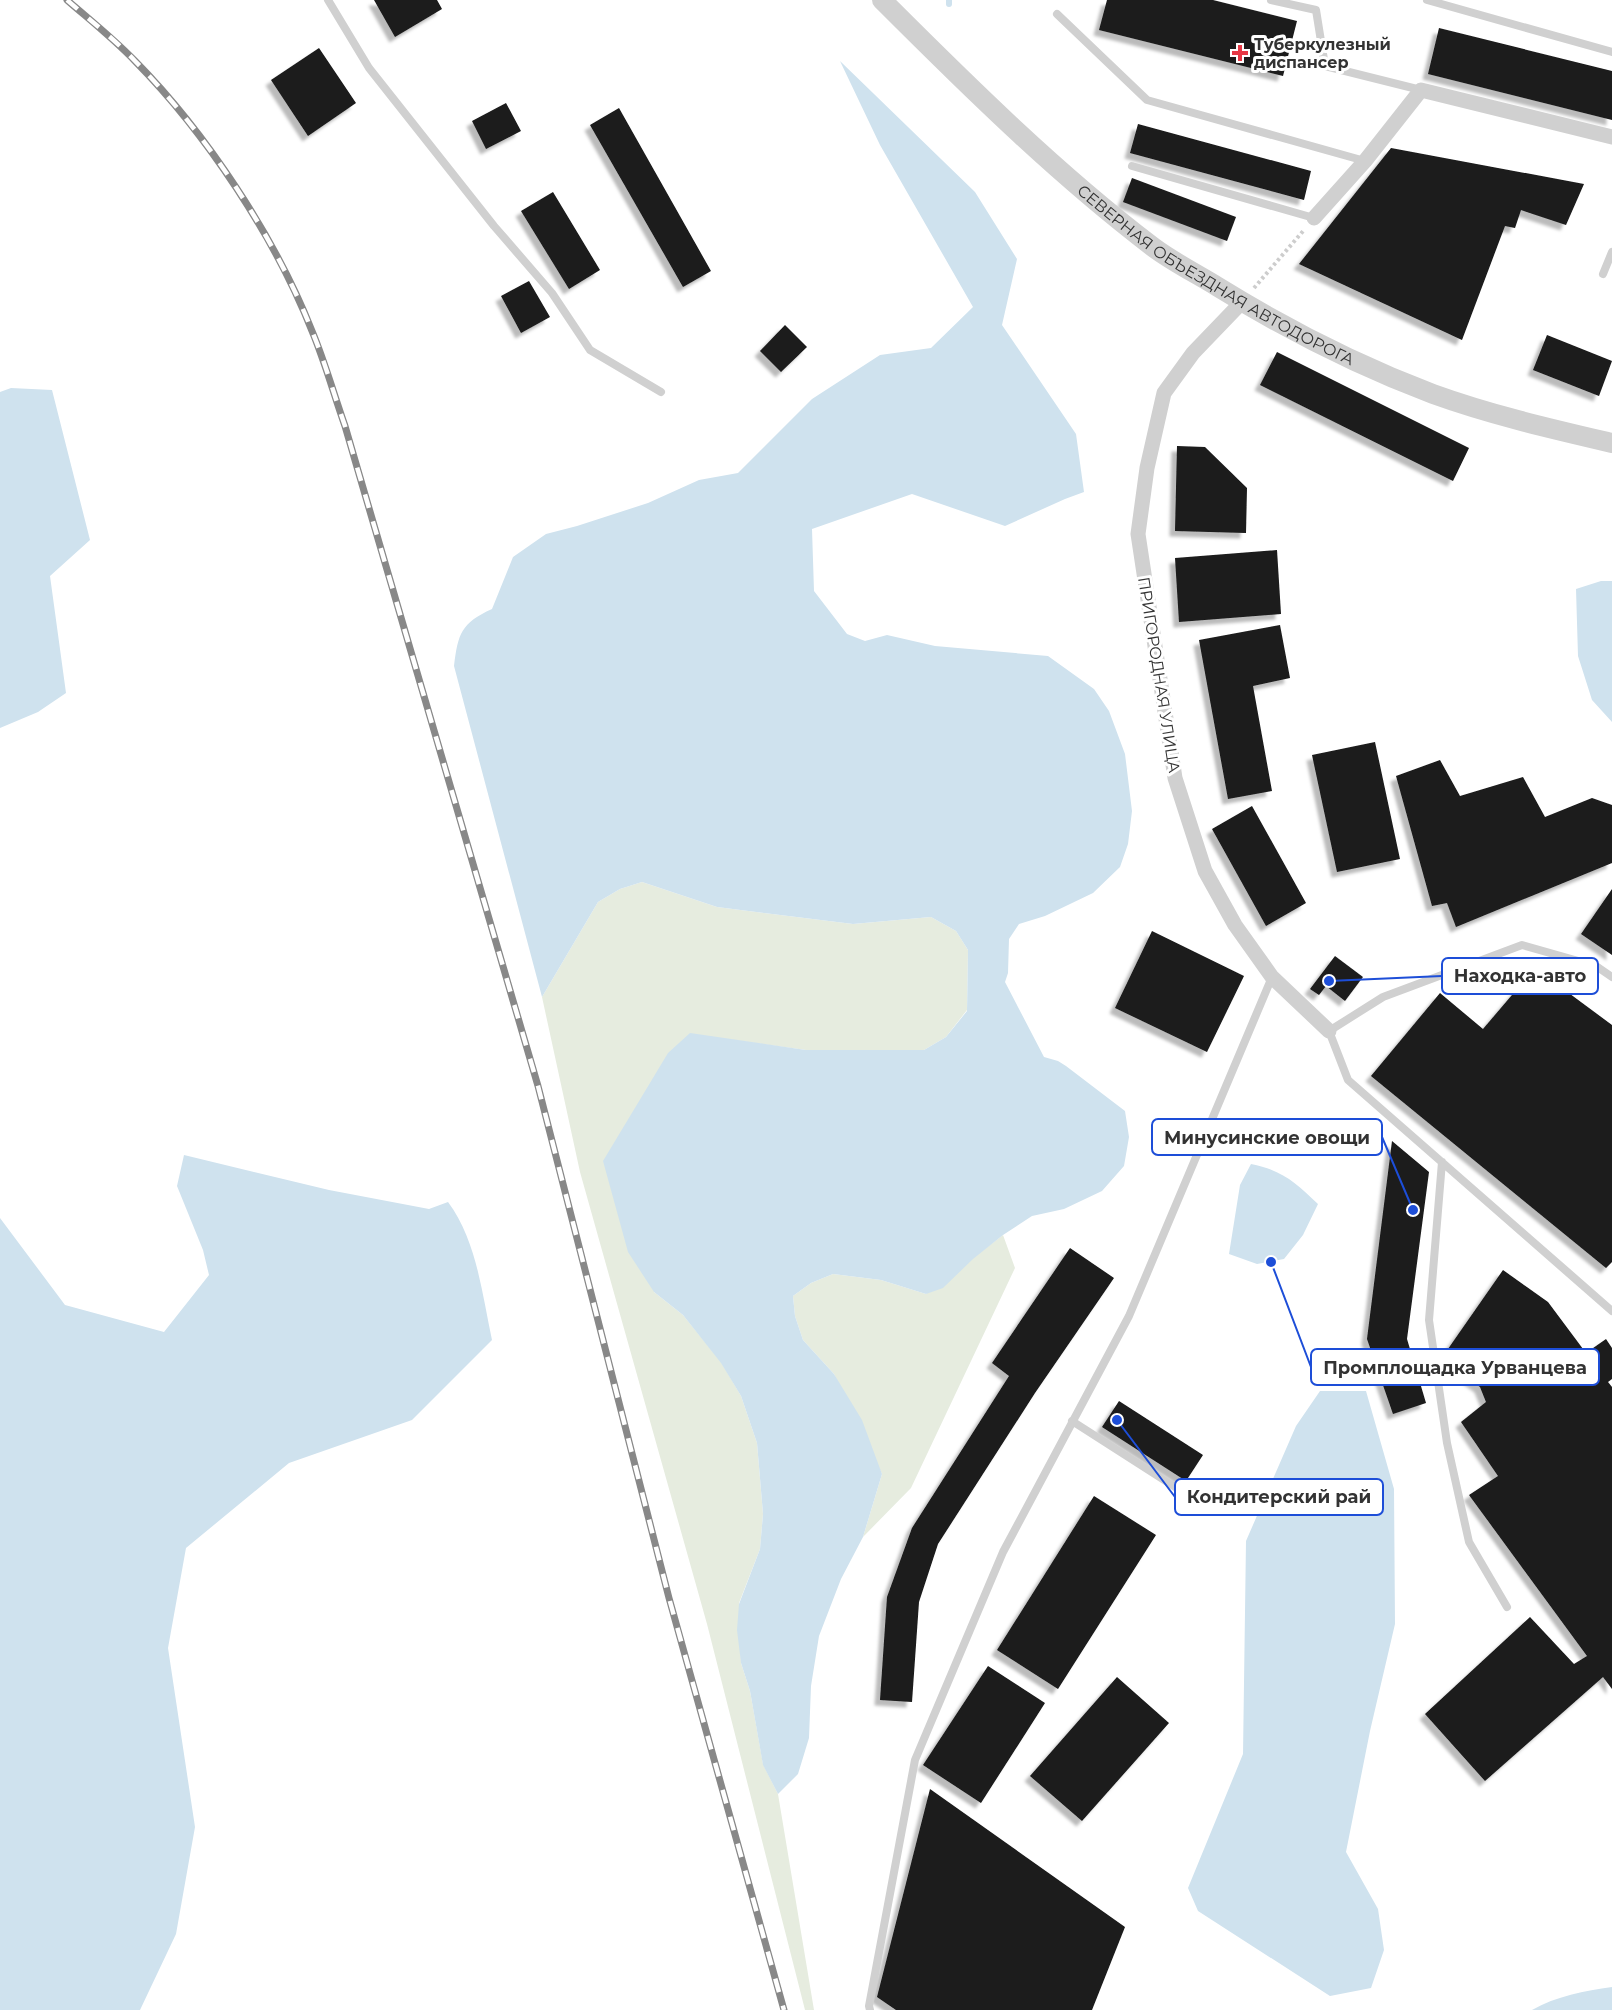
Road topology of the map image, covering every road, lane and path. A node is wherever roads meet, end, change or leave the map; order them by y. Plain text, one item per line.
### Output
1 (327, 0) edge
2 (882, 0) edge
3 (1271, 0) edge
4 (1427, 0) edge
5 (1057, 15) dead end
6 (1612, 52) edge
7 (1421, 90) junction
8 (1612, 137) edge
9 (1365, 161) junction
10 (1132, 166) dead end
11 (1314, 218) junction
12 (1612, 252) edge
13 (1603, 274) dead end
14 (1242, 302) junction
15 (661, 392) dead end
16 (1612, 443) edge
17 (1272, 977) junction
18 (1612, 977) edge
19 (1329, 1031) junction
20 (1442, 1162) junction
21 (1612, 1311) edge
22 (1072, 1421) junction
23 (1203, 1505) dead end
24 (1507, 1607) dead end
25 (870, 2010) edge

1 - 15 lane
2 - 14 street, СЕВЕРНАЯ ОБЪЕЗДНАЯ АВТОДОРОГА
3 - 7 lane
4 - 6 lane
5 - 9 lane
7 - 8 street
7 - 9 street
9 - 11 street
10 - 11 lane
11 - 14 path
12 - 13 lane
14 - 16 street, СЕВЕРНАЯ ОБЪЕЗДНАЯ АВТОДОРОГА
14 - 17 street, ПРИГОРОДНАЯ УЛИЦА
17 - 19 street, ПРИГОРОДНАЯ УЛИЦА
17 - 22 lane
18 - 19 lane
19 - 20 lane
20 - 21 lane
20 - 24 lane
22 - 23 lane
22 - 25 lane

